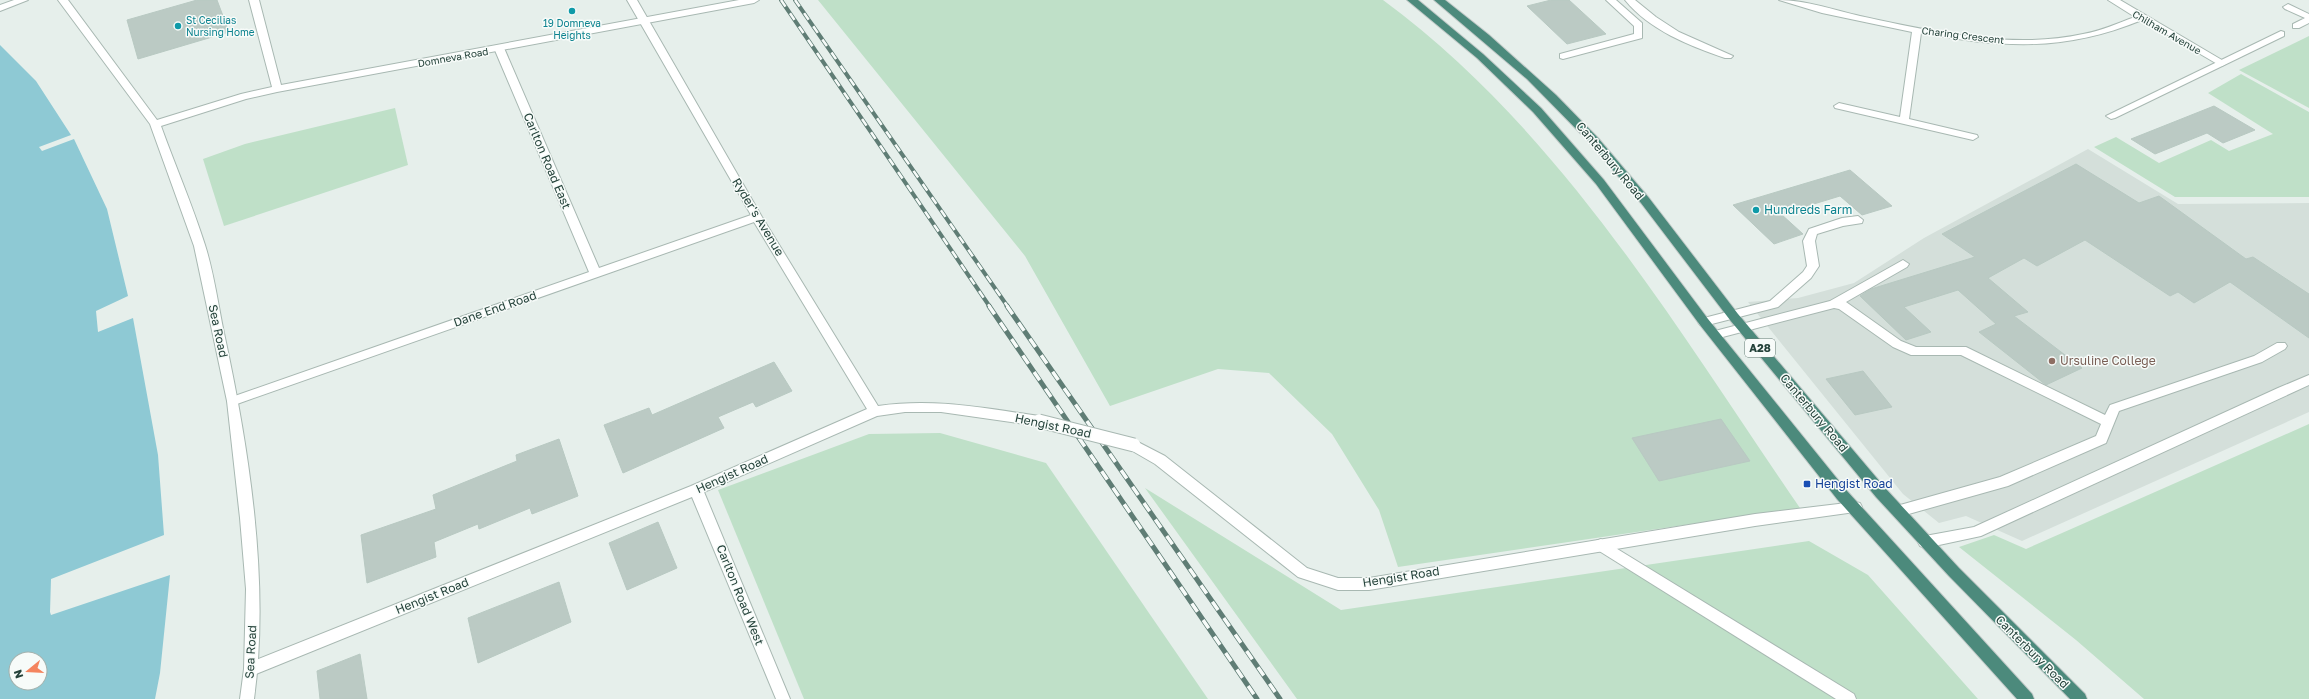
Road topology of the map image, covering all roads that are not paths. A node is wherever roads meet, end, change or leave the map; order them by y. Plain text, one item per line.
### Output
1 (23, 0) edge
2 (63, 0) edge
3 (256, 0) edge
4 (632, 0) edge
5 (1412, 0) edge
6 (1439, 0) edge
7 (1611, 0) edge
8 (1630, 0) edge
9 (1784, 0) edge
10 (2113, 0) edge
11 (750, 1) edge
12 (2288, 7) dead end
13 (0, 8) edge
14 (2142, 17) junction
15 (2309, 19) edge
16 (644, 20) junction
17 (2296, 26) dead end
18 (1917, 30) junction
19 (2280, 34) dead end
20 (499, 48) junction
21 (1563, 56) dead end
22 (1728, 56) dead end
23 (2222, 63) junction
24 (277, 88) junction
25 (1839, 106) dead end
26 (2111, 116) dead end
27 (1904, 121) junction
28 (155, 124) junction
29 (1973, 137) dead end
30 (758, 217) junction
31 (1858, 220) dead end
32 (1903, 264) dead end
33 (596, 274) junction
34 (1834, 304) junction
35 (1732, 314) junction
36 (1704, 322) junction
37 (1743, 328) junction
38 (1715, 336) junction
39 (2281, 346) dead end
40 (2309, 380) edge
41 (233, 401) junction
42 (875, 411) junction
43 (2108, 422) junction
44 (696, 490) junction
45 (1854, 508) junction
46 (1898, 511) junction
47 (1925, 542) junction
48 (1601, 545) junction
49 (251, 669) junction
50 (247, 699) edge
51 (783, 699) edge
52 (1849, 699) edge
53 (2027, 699) edge
54 (2080, 699) edge

1 - 13 street
2 - 28 street, Sea Road
3 - 24 street
4 - 16 street, Ryder's Avenue
5 - 36 highway, Canterbury Road / A28
6 - 35 highway, Canterbury Road / A28
7 - 21 street
8 - 22 street
9 - 18 street, Charing Crescent
10 - 14 street, Chilham Avenue
11 - 16 street, Domneva Road
12 - 15 street
14 - 18 street, Charing Crescent
14 - 23 street, Chilham Avenue
15 - 17 street
16 - 20 street, Domneva Road
16 - 30 street, Ryder's Avenue
18 - 27 street
19 - 23 street
20 - 24 street, Domneva Road
20 - 33 street, Carlton Road East
23 - 26 street
24 - 28 street, Domneva Road
25 - 27 street
27 - 29 street
28 - 41 street, Sea Road
30 - 33 street, Dane End Road
30 - 42 street, Ryder's Avenue
31 - 35 street
32 - 34 street
33 - 41 street, Dane End Road
34 - 37 street
34 - 43 street
35 - 36 street
35 - 37 highway, Canterbury Road / A28
36 - 38 highway, Canterbury Road / A28
37 - 38 street
37 - 46 highway, Canterbury Road / A28
38 - 45 highway, Canterbury Road / A28
39 - 43 street
40 - 47 street
41 - 49 street, Sea Road
42 - 44 street, Hengist Road
42 - 48 street, Hengist Road, bridge
43 - 46 street
44 - 49 street, Hengist Road
44 - 51 street, Carlton Road West
45 - 48 street, Hengist Road
45 - 53 highway, Canterbury Road / A28
46 - 47 highway, Canterbury Road / A28
47 - 54 highway, Canterbury Road / A28
48 - 52 street
49 - 50 street, Sea Road

